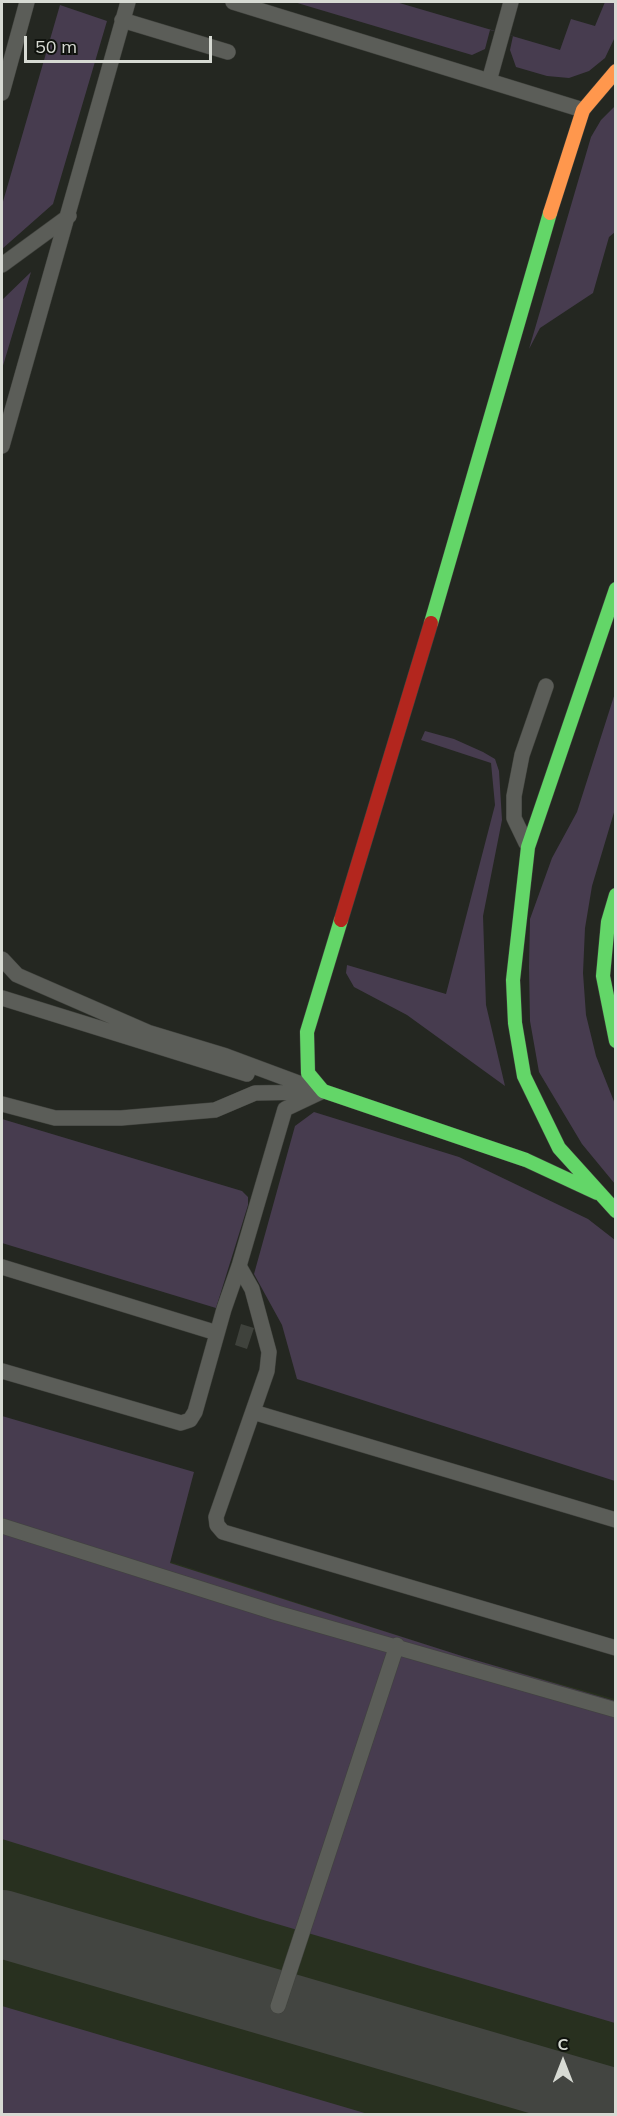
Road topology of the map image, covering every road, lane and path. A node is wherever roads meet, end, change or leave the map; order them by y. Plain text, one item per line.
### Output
1 (27, 2) edge
2 (128, 2) edge
3 (233, 2) edge
4 (511, 2) edge
5 (122, 20) junction
6 (228, 52) dead end
7 (615, 71) edge
8 (489, 81) junction
9 (2, 93) edge
10 (583, 110) junction
11 (69, 216) junction
12 (2, 265) edge
13 (2, 446) edge
14 (615, 588) edge
15 (546, 686) dead end
16 (528, 847) junction
17 (615, 895) edge
18 (2, 959) edge
19 (2, 998) edge
20 (615, 1041) edge
21 (323, 1091) junction
22 (2, 1104) edge
23 (597, 1192) junction
24 (615, 1211) edge
25 (239, 1266) junction
26 (2, 1268) edge
27 (217, 1333) junction
28 (2, 1371) edge
29 (253, 1412) junction
30 (615, 1520) edge
31 (2, 1526) edge
32 (397, 1645) junction
33 (615, 1648) edge
34 (615, 1710) edge
35 (278, 2006) dead end

1 - 9 lane
2 - 5 lane
3 - 8 lane
4 - 8 lane
5 - 6 lane
5 - 11 lane
7 - 10 street
8 - 10 lane
10 - 21 street
11 - 12 lane
11 - 13 lane
14 - 16 street
15 - 16 lane
16 - 23 street
17 - 20 street
18 - 21 lane
19 - 21 lane
21 - 22 lane
21 - 23 street
21 - 25 lane
23 - 24 street
25 - 27 lane
25 - 29 lane
26 - 27 lane
27 - 28 lane
29 - 30 lane
29 - 33 lane
31 - 32 lane
32 - 34 lane
32 - 35 lane

